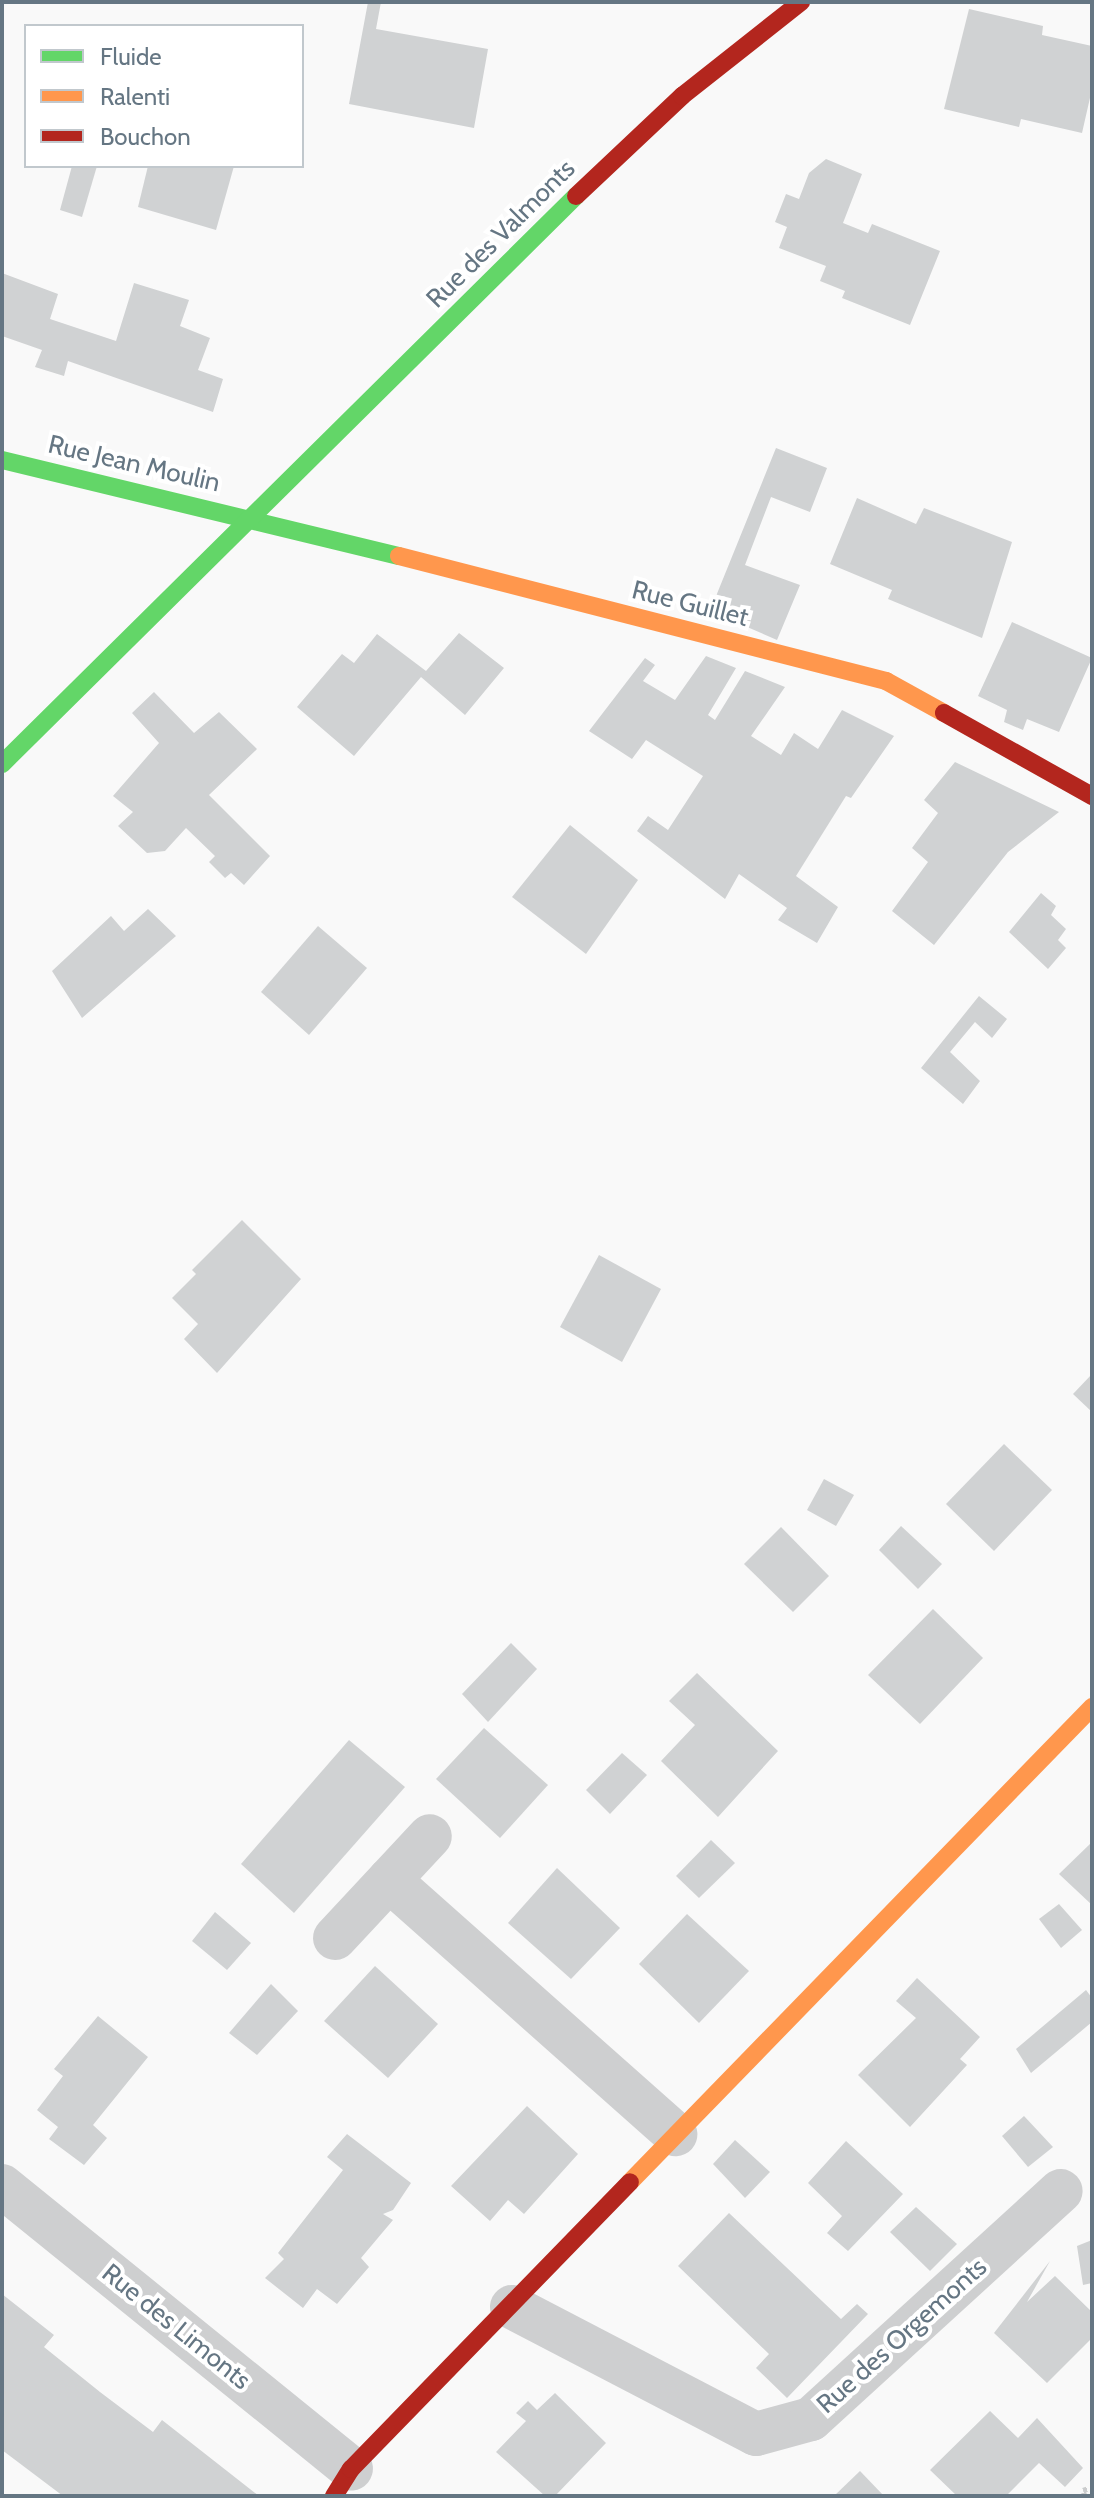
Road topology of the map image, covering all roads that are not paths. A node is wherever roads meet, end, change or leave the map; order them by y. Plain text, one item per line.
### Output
1 (801, 2) edge
2 (2, 460) edge
3 (253, 518) junction
4 (2, 764) edge
5 (1092, 796) edge
6 (1092, 1707) edge
7 (430, 1836) dead end
8 (389, 1880) junction
9 (335, 1938) dead end
10 (675, 2134) junction
11 (2, 2186) edge
12 (1061, 2191) dead end
13 (512, 2307) junction
14 (342, 2482) edge

1 - 3 street, Rue des Valmonts
2 - 3 street, Rue Jean Moulin
3 - 4 street, Rue des Valmonts
3 - 5 street, Rue Guillet
6 - 10 street
7 - 8 street
8 - 9 street
8 - 10 street
10 - 13 street
11 - 14 street, Rue des Limonts
12 - 13 street, Rue des Orgemonts
13 - 14 street

